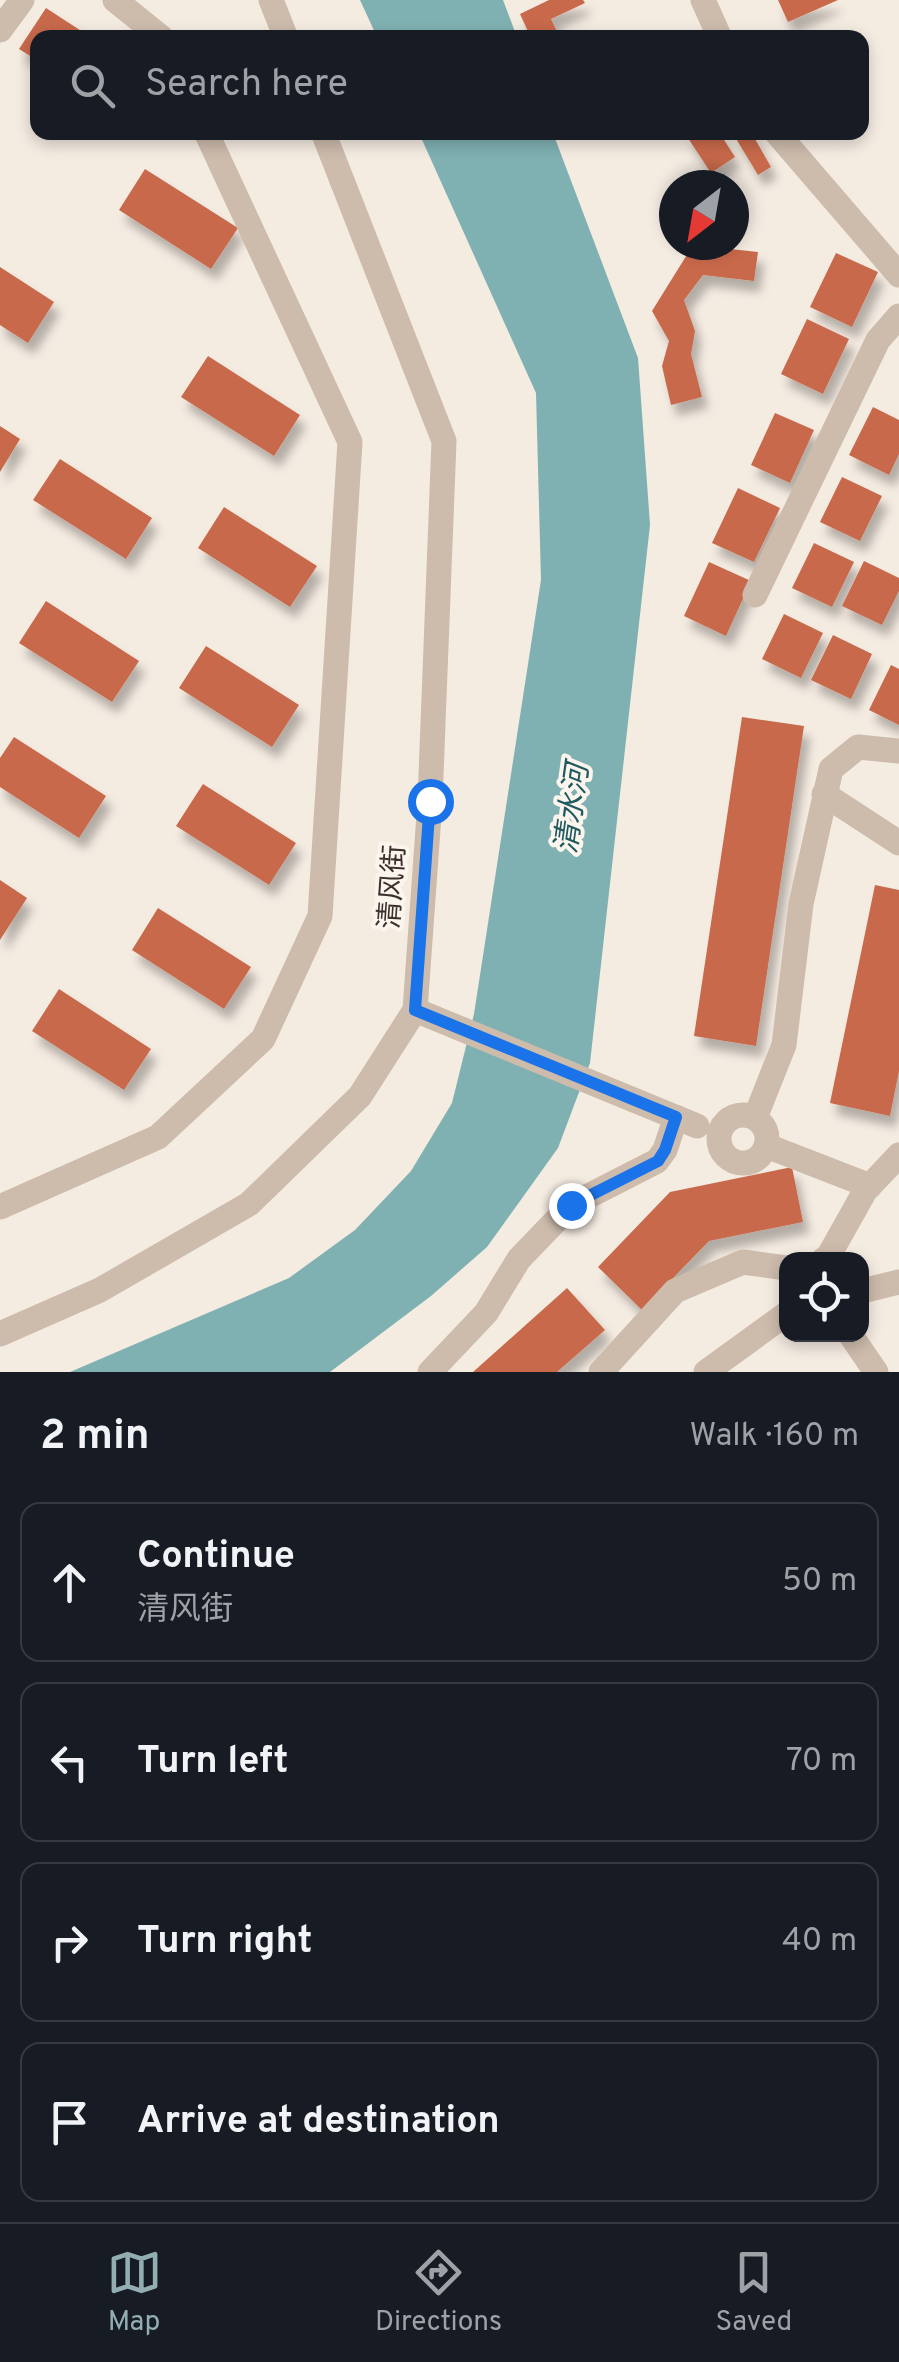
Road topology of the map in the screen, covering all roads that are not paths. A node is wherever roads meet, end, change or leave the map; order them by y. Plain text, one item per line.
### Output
1 (22, 0) edge
2 (115, 0) edge
3 (271, 0) edge
4 (703, 0) edge
5 (0, 30) edge
6 (152, 30) edge
7 (283, 30) edge
8 (716, 30) edge
9 (210, 140) edge
10 (326, 140) edge
11 (783, 140) edge
12 (899, 275) edge
13 (899, 316) edge
14 (755, 594) dead end
15 (899, 751) edge
16 (824, 794) junction
17 (899, 844) edge
18 (415, 1010) junction
19 (756, 1118) junction
20 (686, 1121) junction
21 (723, 1134) junction
22 (767, 1146) junction
23 (899, 1155) edge
24 (870, 1186) junction
25 (0, 1207) edge
26 (831, 1252) edge
27 (779, 1267) edge
28 (899, 1282) edge
29 (869, 1289) edge
30 (779, 1319) edge
31 (0, 1334) edge
32 (855, 1342) edge
33 (430, 1372) edge
34 (601, 1372) edge
35 (706, 1372) edge
36 (876, 1372) edge

1 - 5 street
2 - 6 street
3 - 7 street
4 - 8 street
9 - 25 street
10 - 18 street, 清风街
11 - 12 street
13 - 14 street
15 - 16 street
16 - 17 street
16 - 19 street
18 - 20 street
18 - 31 street, 清风街
19 - 21 street
19 - 22 street
20 - 21 street
20 - 33 street
21 - 22 street
22 - 24 street
23 - 24 street
24 - 26 street
27 - 34 street
28 - 29 street
30 - 35 street
32 - 36 street

